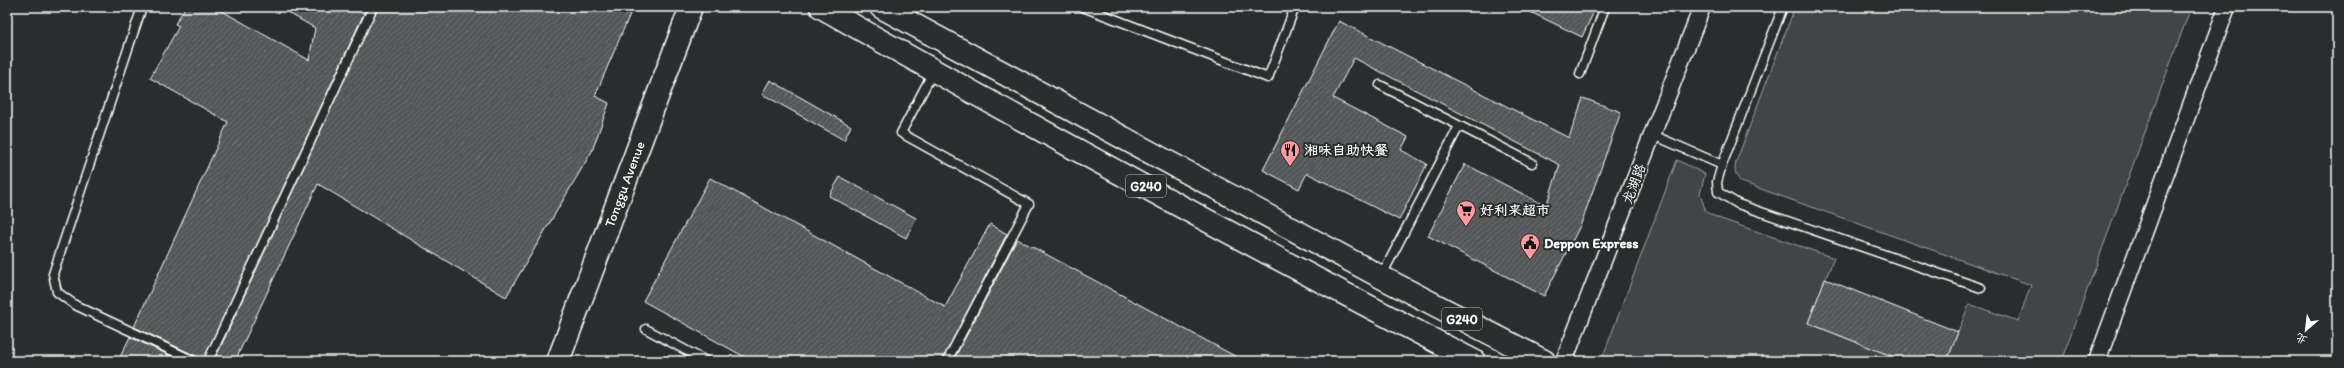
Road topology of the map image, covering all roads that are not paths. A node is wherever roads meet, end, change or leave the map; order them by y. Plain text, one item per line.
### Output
1 (142, 7) edge
2 (373, 7) edge
3 (691, 7) edge
4 (821, 7) edge
5 (881, 7) edge
6 (1083, 7) edge
7 (1295, 7) edge
8 (1605, 7) edge
9 (1702, 7) edge
10 (1784, 7) edge
11 (2227, 7) edge
12 (933, 71) junction
13 (1580, 74) dead end
14 (1380, 85) dead end
15 (1459, 126) junction
16 (1653, 135) junction
17 (1532, 163) dead end
18 (1722, 165) junction
19 (1381, 277) junction
20 (1981, 288) dead end
21 (646, 328) dead end
22 (194, 361) edge
23 (208, 361) edge
24 (558, 361) edge
25 (706, 361) edge
26 (947, 361) edge
27 (1474, 361) edge
28 (1544, 361) edge
29 (1564, 361) edge
30 (2097, 361) edge

1 - 22 lane
2 - 23 lane
3 - 24 main road, Tonggu Avenue
4 - 12 main road, G240
5 - 19 main road, G240
6 - 7 lane
8 - 13 lane
9 - 16 street, 龙湖路
10 - 18 lane
11 - 30 street
12 - 26 lane
12 - 27 main road, G240
14 - 15 lane
15 - 17 lane
15 - 19 lane
16 - 18 lane
16 - 29 street, 龙湖路
18 - 20 lane
19 - 28 main road, G240
21 - 25 lane

